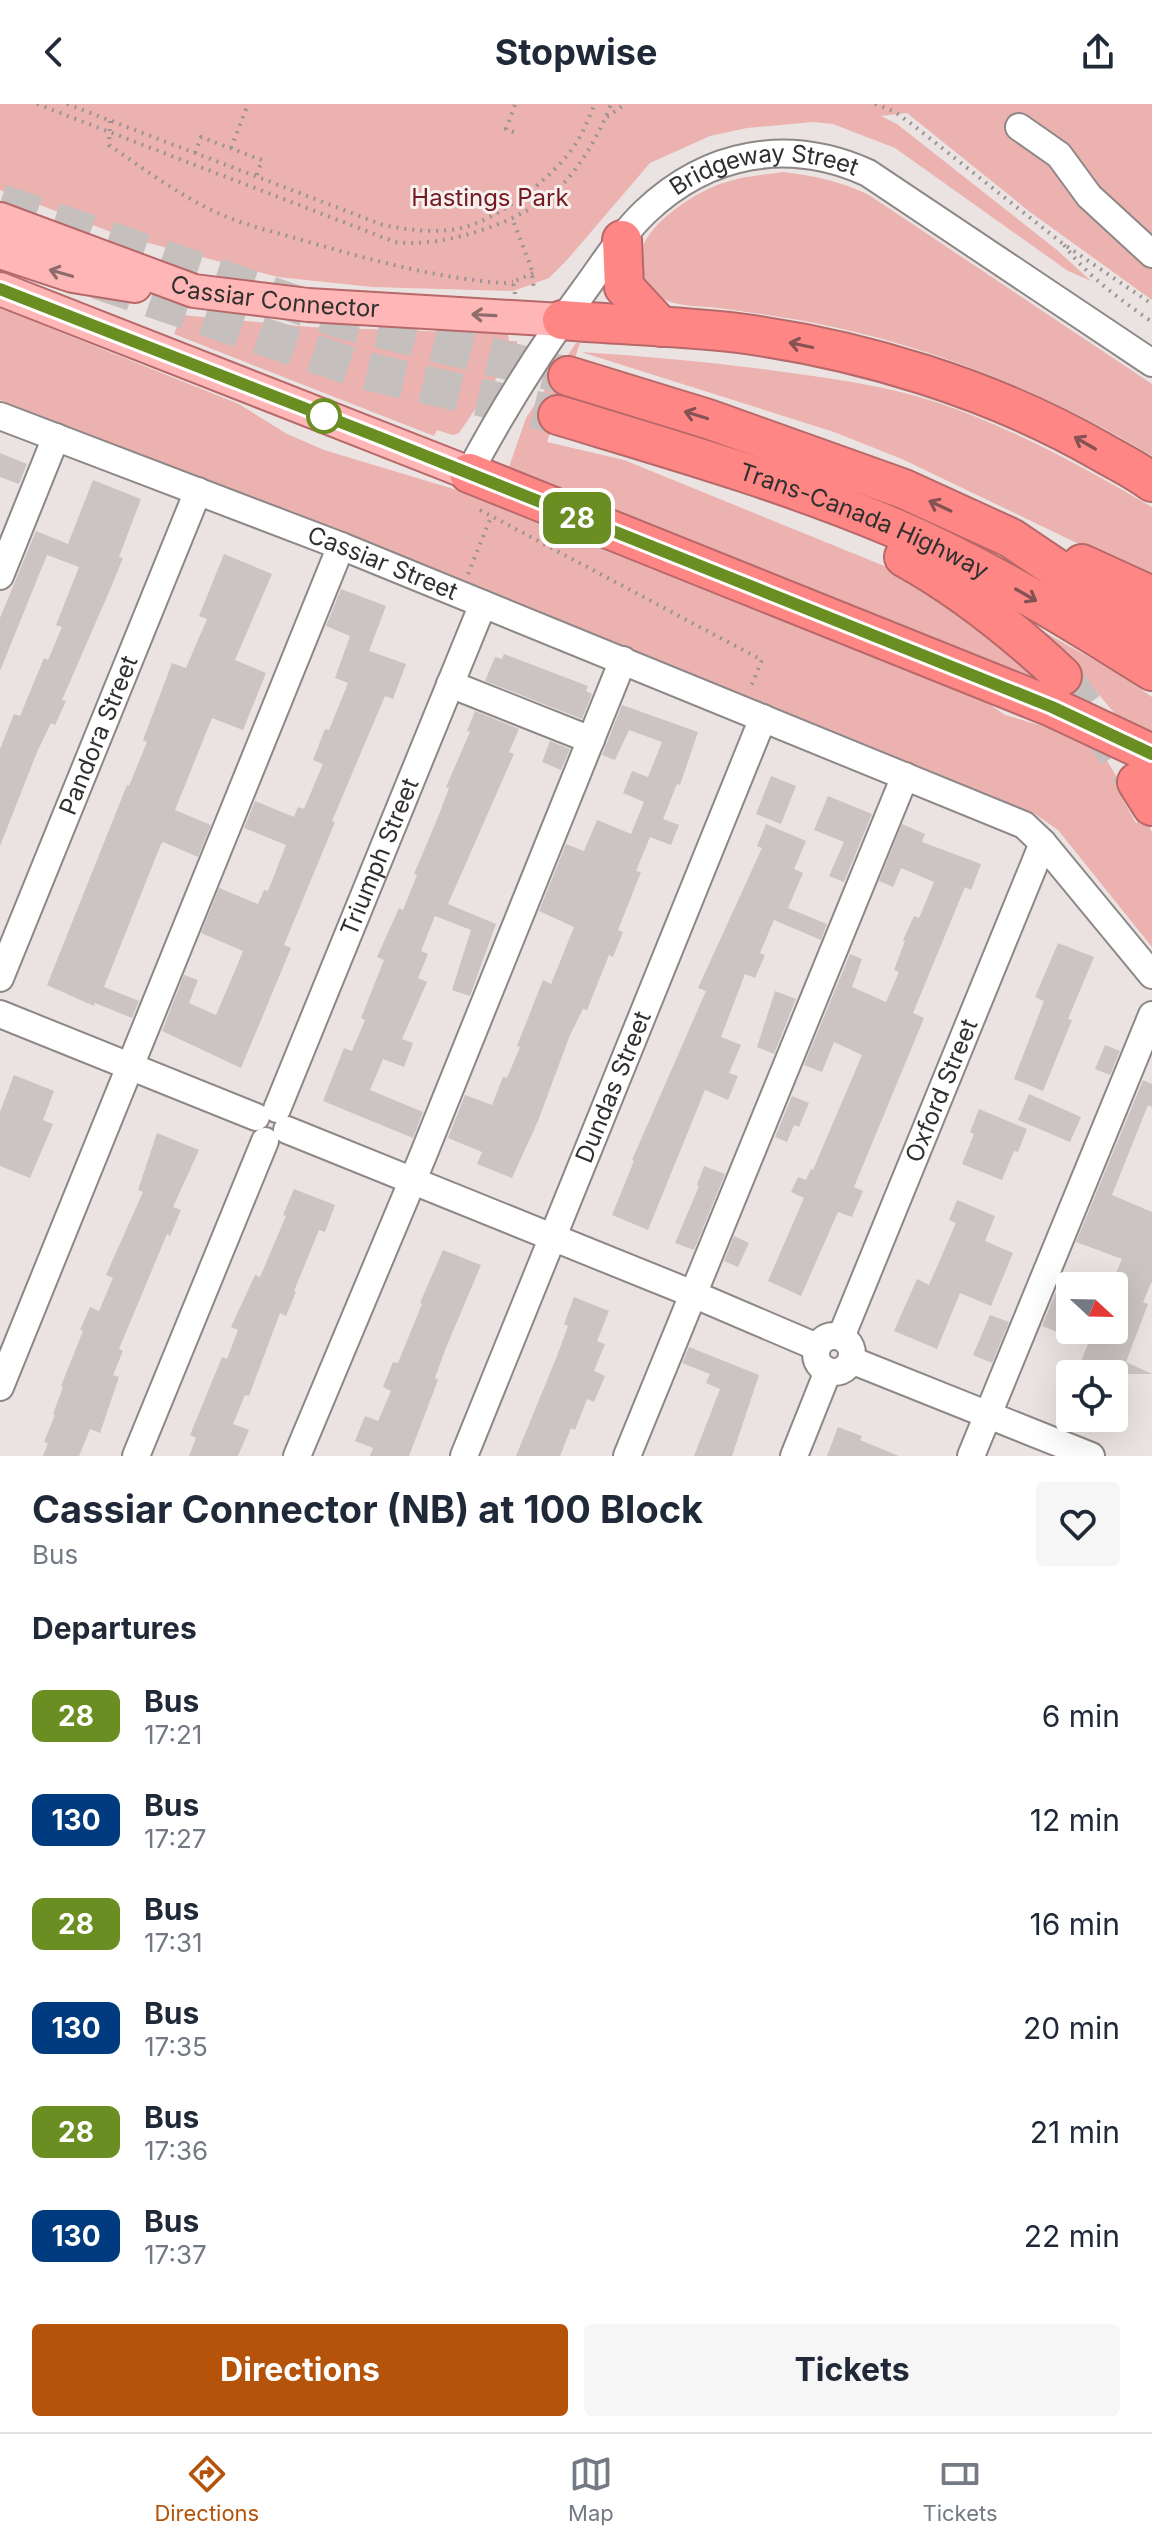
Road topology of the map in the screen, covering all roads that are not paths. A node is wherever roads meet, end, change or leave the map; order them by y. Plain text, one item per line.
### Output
1 (1019, 127) dead end
2 (0, 219) edge
3 (622, 240) junction
4 (0, 252) edge
5 (1152, 254) edge
6 (0, 289) edge
7 (194, 291) junction
8 (562, 320) junction
9 (661, 327) junction
10 (1152, 363) edge
11 (568, 376) tunnel mouth
12 (558, 415) tunnel mouth
13 (0, 416) edge
14 (56, 437) junction
15 (696, 457) junction
16 (1152, 482) edge
17 (198, 491) junction
18 (473, 491) junction
19 (1011, 538) junction
20 (341, 546) junction
21 (0, 576) edge
22 (1152, 596) edge
23 (483, 604) junction
24 (1152, 633) edge
25 (623, 660) junction
26 (1152, 671) edge
27 (1062, 676) tunnel mouth
28 (450, 684) junction
29 (763, 718) junction
30 (591, 740) junction
31 (905, 776) junction
32 (1147, 781) edge
33 (1043, 843) junction
34 (1152, 975) edge
35 (0, 978) edge
36 (0, 1014) edge
37 (1152, 1015) edge
38 (130, 1066) junction
39 (271, 1124) junction
40 (412, 1180) junction
41 (553, 1237) junction
42 (693, 1294) junction
43 (834, 1354) junction
44 (0, 1387) edge
45 (988, 1415) junction
46 (136, 1456) edge
47 (297, 1456) edge
48 (464, 1456) edge
49 (627, 1456) edge
50 (794, 1456) edge
51 (971, 1456) edge
52 (1091, 1456) edge

1 - 5 street
2 - 7 main road, Cassiar Connector
3 - 8 street, Bridgeway Street
3 - 9 highway
3 - 10 street, Bridgeway Street
7 -> 4 main road
6 - 18 main road
8 -> 7 main road, Cassiar Connector
8 - 9 highway
8 - 18 street, Bridgeway Street
16 -> 9 highway
19 -> 11 highway, Trans-Canada Highway
12 - 15 highway, Trans-Canada Highway
13 - 14 street, Cassiar Street
14 - 17 street, Cassiar Street
14 - 21 street
15 -> 26 highway, Trans-Canada Highway
15 - 27 highway
17 - 20 street, Cassiar Street
17 - 35 street, Pandora Street
18 - 32 highway
19 - 22 highway
19 - 24 highway, Trans-Canada Highway
20 - 23 street, Cassiar Street
20 - 38 street
23 - 25 street, Cassiar Street
23 - 28 street, Triumph Street
25 - 29 street, Cassiar Street
25 - 30 street
28 - 30 street
28 - 39 street, Triumph Street
29 - 31 street, Cassiar Street
29 - 41 street, Dundas Street
30 - 40 street
31 - 33 street, Cassiar Street
31 - 42 street
33 - 34 street, Cassiar Street
33 - 43 street, Oxford Street
36 - 38 street
37 - 45 street
38 - 39 street
38 - 44 street
39 - 40 street
39 - 46 street, Triumph Street
40 - 41 street
40 - 47 street
41 - 42 street
41 - 48 street, Dundas Street
42 - 43 street
42 - 49 street
43 - 45 street
43 - 50 street, Oxford Street
45 - 51 street
45 - 52 street

